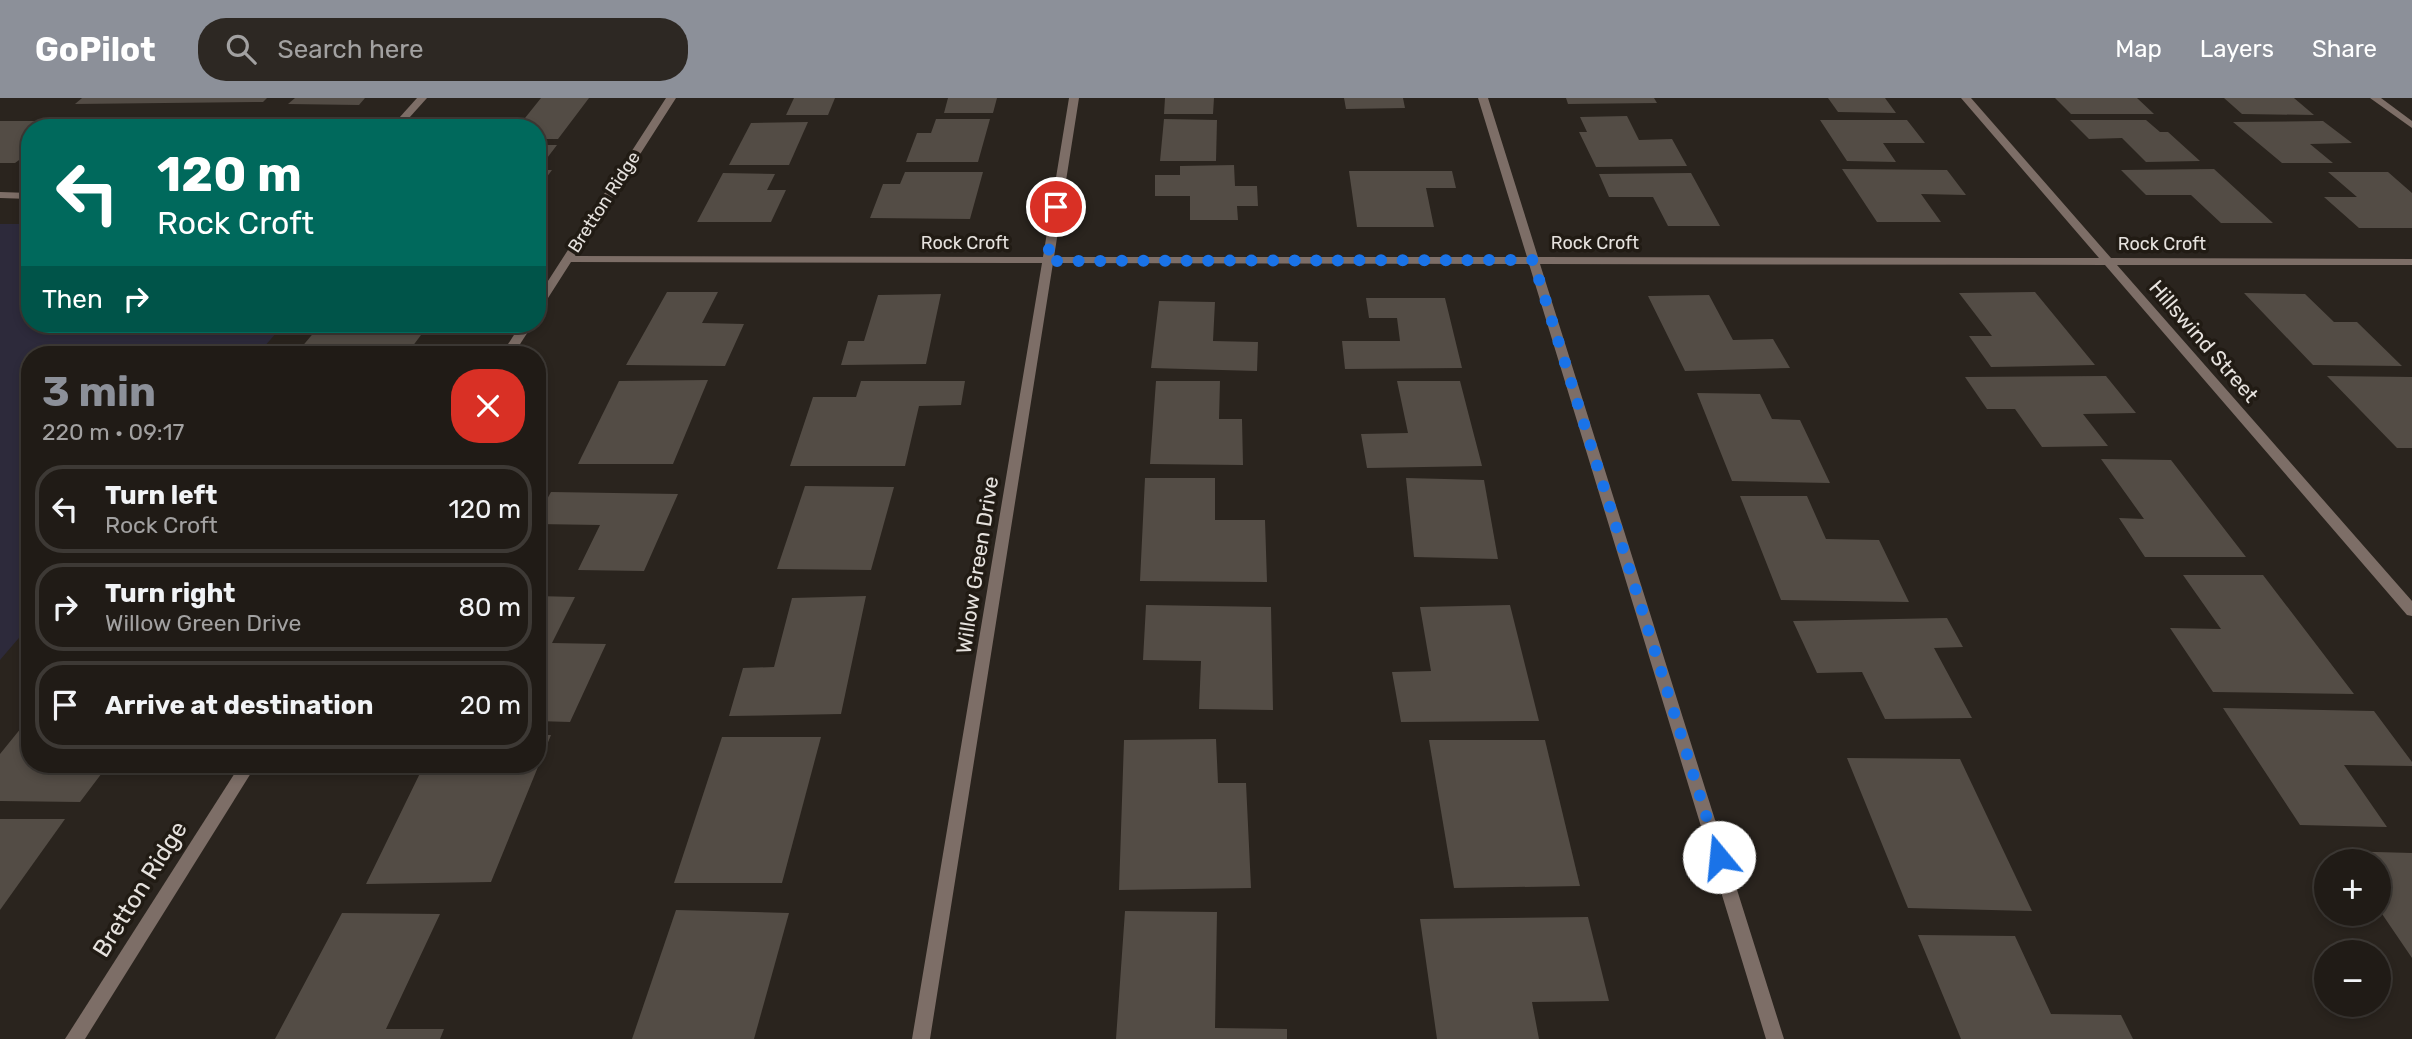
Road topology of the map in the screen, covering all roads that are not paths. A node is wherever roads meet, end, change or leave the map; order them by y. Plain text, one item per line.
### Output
1 (422, 98) edge
2 (671, 98) edge
3 (1074, 98) edge
4 (1483, 98) edge
5 (1966, 98) edge
6 (2375, 98) edge
7 (403, 119) edge
8 (2412, 125) edge
9 (0, 195) edge
10 (21, 195) edge
11 (567, 259) junction
12 (1533, 260) junction
13 (1047, 261) junction
14 (2109, 262) junction
15 (2412, 262) edge
16 (546, 293) edge
17 (2412, 611) edge
18 (243, 773) edge
19 (74, 1039) edge
20 (921, 1039) edge
21 (1775, 1039) edge

1 - 7 street
2 - 11 street, Bretton Ridge
3 - 13 street, Willow Green Drive
4 - 12 street
5 - 14 street, Hillswind Street
6 - 8 street
9 - 10 street
11 - 13 street, Rock Croft
11 - 16 street, Bretton Ridge
12 - 13 street, Rock Croft
12 - 14 street, Rock Croft
12 - 21 street
13 - 20 street, Willow Green Drive
14 - 15 street, Rock Croft
14 - 17 street, Hillswind Street
18 - 19 street, Bretton Ridge

